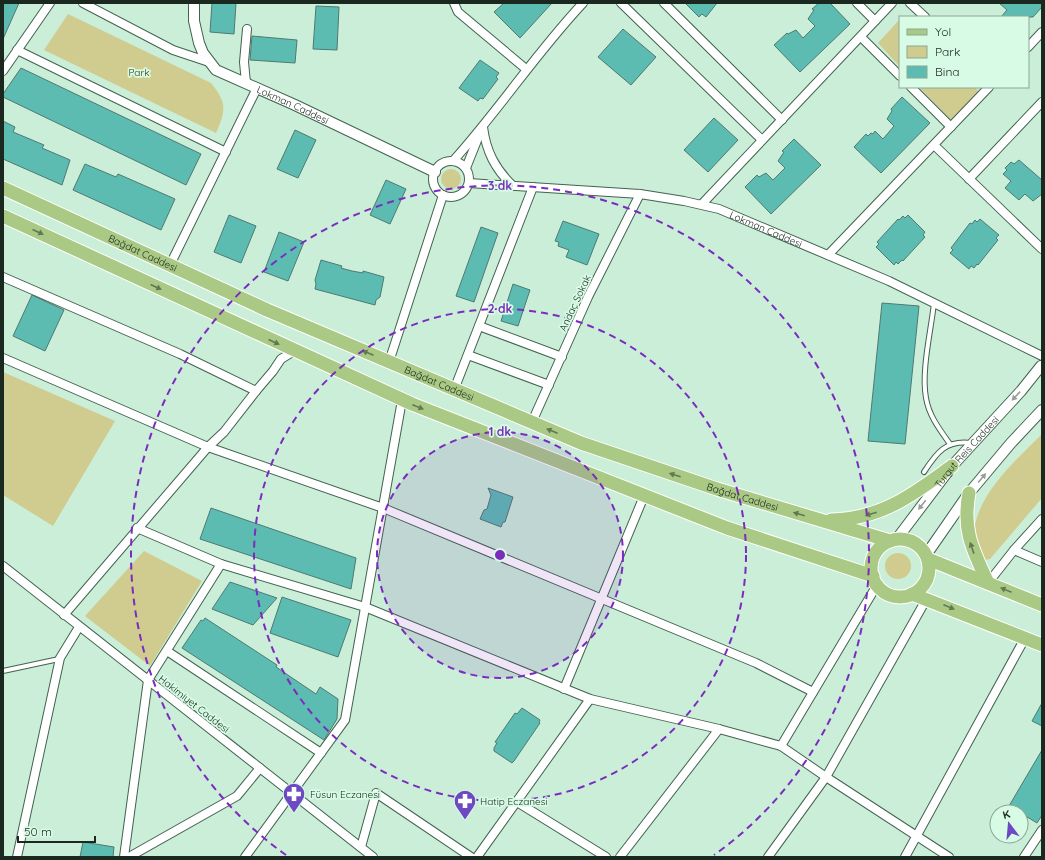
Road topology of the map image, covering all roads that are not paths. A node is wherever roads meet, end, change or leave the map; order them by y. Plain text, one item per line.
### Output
1 (50, 3) edge
2 (83, 3) edge
3 (194, 3) edge
4 (454, 3) edge
5 (583, 3) edge
6 (621, 3) edge
7 (664, 3) edge
8 (857, 3) edge
9 (892, 3) edge
10 (910, 3) edge
11 (924, 16) edge
12 (875, 21) junction
13 (247, 29) dead end
14 (1042, 32) edge
15 (862, 37) junction
16 (1029, 45) edge
17 (17, 50) junction
18 (209, 62) junction
19 (526, 69) junction
20 (3, 71) edge
21 (899, 75) edge
22 (246, 83) junction
23 (257, 88) junction
24 (912, 88) edge
25 (988, 88) edge
26 (1042, 102) edge
27 (782, 120) junction
28 (483, 127) junction
29 (951, 127) junction
30 (762, 140) junction
31 (934, 145) junction
32 (226, 152) junction
33 (453, 161) junction
34 (466, 168) junction
35 (435, 172) junction
36 (969, 179) junction
37 (469, 183) junction
38 (513, 186) junction
39 (533, 187) junction
40 (3, 188) edge
41 (640, 194) junction
42 (443, 195) junction
43 (702, 204) junction
44 (3, 216) edge
45 (1042, 249) edge
46 (828, 255) junction
47 (170, 265) junction
48 (3, 277) edge
49 (934, 303) junction
50 (479, 326) junction
51 (294, 351) junction
52 (468, 355) junction
53 (562, 357) junction
54 (3, 358) edge
55 (389, 362) junction
56 (1042, 364) edge
57 (549, 385) junction
58 (454, 390) junction
59 (256, 391) junction
60 (402, 400) junction
61 (1042, 410) edge
62 (532, 422) junction
63 (973, 443) junction
64 (950, 444) junction
65 (208, 447) junction
66 (952, 466) junction
67 (924, 472) dead end
68 (969, 493) junction
69 (644, 496) junction
70 (383, 508) junction
71 (817, 519) junction
72 (1042, 519) edge
73 (137, 528) junction
74 (893, 540) junction
75 (1014, 550) junction
76 (927, 557) junction
77 (1042, 562) edge
78 (221, 564) junction
79 (3, 566) edge
80 (875, 581) junction
81 (988, 583) junction
82 (912, 594) junction
83 (602, 598) junction
84 (927, 598) junction
85 (1042, 605) edge
86 (365, 607) junction
87 (64, 615) junction
88 (79, 627) junction
89 (1025, 638) junction
90 (1042, 645) edge
91 (167, 651) junction
92 (60, 658) junction
93 (3, 671) edge
94 (148, 680) junction
95 (564, 689) junction
96 (814, 692) junction
97 (590, 699) junction
98 (719, 729) junction
99 (781, 746) junction
100 (321, 753) junction
101 (260, 768) junction
102 (826, 777) junction
103 (292, 793) junction
104 (517, 802) junction
105 (1042, 830) edge
106 (915, 836) junction
107 (361, 847) junction
108 (371, 856) edge
109 (17, 857) edge
110 (124, 857) edge
111 (129, 857) edge
112 (245, 857) edge
113 (472, 857) edge
114 (477, 857) edge
115 (606, 857) edge
116 (620, 857) edge
117 (768, 857) edge
118 (905, 857) edge
119 (949, 857) edge
120 (1024, 857) edge

1 - 17 street
2 - 18 street
3 - 18 street, Lokman Caddesi
4 - 19 street
5 - 19 street
6 - 30 street
7 - 27 street
8 - 12 street
9 - 12 street
10 - 11 street
12 - 15 street
13 - 22 street
14 - 16 street
15 - 21 street
15 - 27 street
17 - 20 street
17 - 32 street
18 - 22 street, Lokman Caddesi
19 - 28 street
22 - 23 street, Lokman Caddesi
23 - 32 street
23 - 35 street, Lokman Caddesi
24 - 29 street
25 - 29 street
26 - 36 street
27 - 30 street
28 - 33 street
28 - 34 street
28 - 38 street
29 - 31 street
30 - 43 street
31 - 36 street
31 - 46 street
32 - 47 street
33 - 34 street
33 - 35 street
34 - 37 street
35 - 42 street
36 - 45 street
37 - 38 street, Lokman Caddesi
37 - 42 street
38 - 39 street, Lokman Caddesi
39 - 41 street, Lokman Caddesi
39 - 50 street
40 - 47 main road, Bağdat Caddesi
41 - 43 street, Lokman Caddesi
41 - 53 street, Andaç Sokak
42 - 55 street
43 - 46 street, Lokman Caddesi
44 -> 51 main road
46 - 49 street, Lokman Caddesi
55 -> 47 main road, Bağdat Caddesi
48 - 59 street
49 - 56 street, Lokman Caddesi
49 - 64 lane
50 - 52 street
50 - 53 street
51 - 59 street
51 - 60 main road
52 - 57 street
52 - 58 street
53 - 57 street, Andaç Sokak
54 - 65 street
55 - 58 main road, Bağdat Caddesi
56 -> 63 street, Turgut Reis Caddesi
57 - 62 street, Andaç Sokak
58 - 62 main road, Bağdat Caddesi
59 - 65 street
60 -> 69 main road
60 - 70 street
68 -> 61 street
71 -> 62 main road, Bağdat Caddesi
63 - 64 lane
63 - 66 street, Turgut Reis Caddesi
64 - 67 lane
65 - 70 street
65 - 73 street
66 -> 71 main road
66 -> 74 street, Turgut Reis Caddesi
68 - 76 street
81 -> 68 main road
69 - 80 main road
69 - 83 street
70 - 83 street
70 - 86 street
71 - 74 main road, Bağdat Caddesi
72 - 75 street
73 - 78 street
73 - 87 street
74 - 76 main road
74 - 80 main road
75 - 77 street
75 - 81 street
76 - 81 main road
76 - 82 main road
78 - 86 street
78 - 91 street
79 - 87 street, Hakimiyet Caddesi
80 - 82 main road
80 - 96 street
85 -> 81 main road
82 - 84 main road
83 - 95 street
83 - 96 street
84 -> 89 main road
84 - 102 street
86 - 95 street
86 - 100 street
87 - 88 street, Hakimiyet Caddesi
88 - 92 street
88 - 94 street, Hakimiyet Caddesi
89 - 90 main road
89 - 106 street
91 - 94 street
91 - 100 street
92 - 93 lane
92 - 109 street
94 - 101 street, Hakimiyet Caddesi
94 - 110 street
95 - 97 street
96 - 99 street
97 - 98 street
97 - 104 street
98 - 99 street
98 - 116 street
99 - 102 street
100 - 103 street
101 - 103 street, Hakimiyet Caddesi
101 - 111 street
102 - 106 street
102 - 117 street
103 - 107 street, Hakimiyet Caddesi
103 - 112 street
104 - 114 street
104 - 115 street
105 - 120 street
106 - 118 street
106 - 119 street
107 - 108 street, Hakimiyet Caddesi
107 - 113 street

